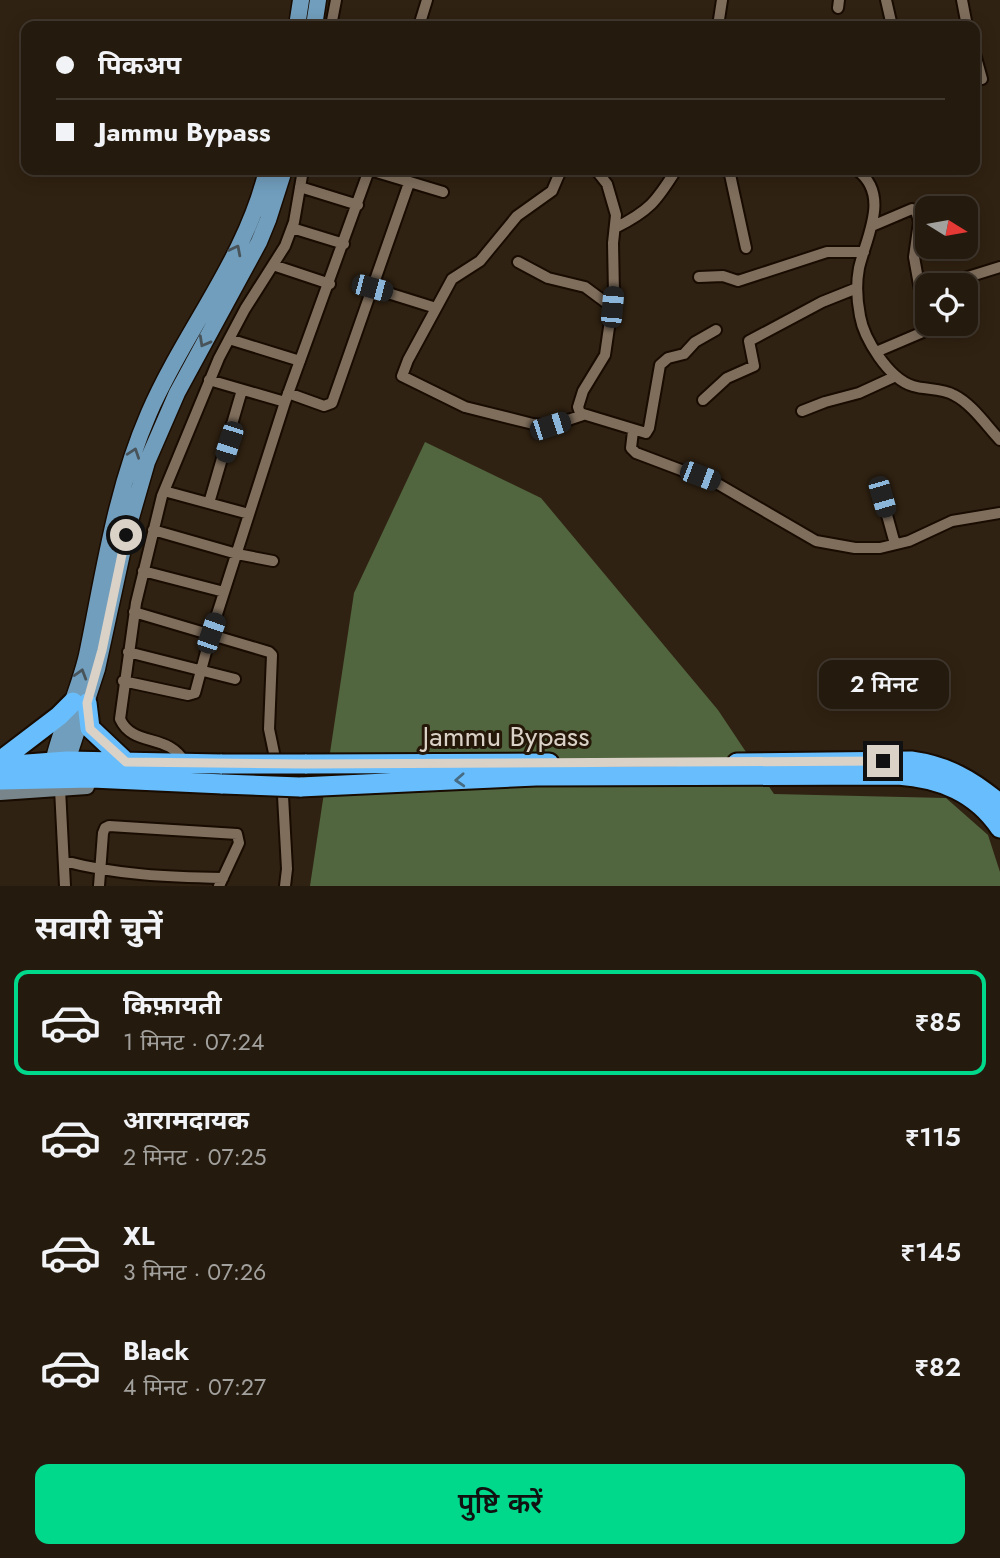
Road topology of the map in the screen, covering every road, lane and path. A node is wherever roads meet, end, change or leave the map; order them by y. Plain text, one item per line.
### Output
1 (301, 0) edge
2 (318, 0) edge
3 (336, 0) edge
4 (427, 0) edge
5 (722, 0) edge
6 (886, 0) edge
7 (961, 0) edge
8 (298, 21) edge
9 (315, 21) edge
10 (332, 21) edge
11 (421, 21) edge
12 (719, 21) edge
13 (891, 21) edge
14 (966, 21) edge
15 (980, 72) edge
16 (982, 79) dead end
17 (265, 175) edge
18 (282, 175) edge
19 (302, 175) edge
20 (368, 175) edge
21 (385, 175) edge
22 (559, 175) edge
23 (600, 175) edge
24 (673, 175) edge
25 (730, 175) edge
26 (864, 175) edge
27 (409, 183) junction
28 (300, 187) junction
29 (443, 192) dead end
30 (358, 205) junction
31 (872, 226) junction
32 (292, 228) junction
33 (615, 228) junction
34 (344, 244) junction
35 (746, 248) dead end
36 (864, 252) junction
37 (518, 262) dead end
38 (273, 265) junction
39 (1000, 267) edge
40 (917, 273) edge
41 (978, 274) edge
42 (699, 277) dead end
43 (330, 284) junction
44 (372, 288) junction
45 (857, 288) junction
46 (433, 307) junction
47 (612, 307) junction
48 (716, 330) dead end
49 (915, 335) edge
50 (229, 340) junction
51 (876, 352) junction
52 (300, 361) junction
53 (895, 376) junction
54 (209, 380) junction
55 (242, 390) junction
56 (286, 398) junction
57 (703, 400) dead end
58 (802, 411) dead end
59 (583, 415) junction
60 (633, 431) junction
61 (1000, 440) edge
62 (164, 491) junction
63 (882, 497) dead end
64 (209, 503) junction
65 (1000, 513) edge
66 (249, 514) junction
67 (153, 530) junction
68 (895, 544) junction
69 (237, 554) junction
70 (273, 561) dead end
71 (143, 571) junction
72 (224, 592) junction
73 (134, 612) junction
74 (211, 633) junction
75 (128, 652) junction
76 (202, 670) junction
77 (235, 679) dead end
78 (123, 681) junction
79 (80, 702) junction
80 (126, 762) junction
81 (185, 763) junction
82 (0, 764) edge
83 (59, 774) junction
84 (223, 774) junction
85 (0, 780) edge
86 (0, 793) edge
87 (1000, 804) edge
88 (1000, 828) edge
89 (64, 861) junction
90 (100, 870) junction
91 (221, 882) edge
92 (65, 886) edge
93 (99, 886) edge
94 (285, 886) edge

1 - 8 main road
2 - 9 main road
3 - 10 street
4 - 11 street
5 - 12 street
6 - 13 street
7 - 14 street
15 - 16 street
79 -> 17 main road
18 -> 79 main road
19 - 28 street
20 - 30 street
21 - 27 street
22 - 46 street
23 - 33 street
24 - 33 street
25 - 35 street
26 - 31 street
27 - 29 street
27 - 44 street
28 - 30 street
28 - 32 street
30 - 34 street
31 - 36 street
31 - 40 street
32 - 34 street
32 - 38 street
33 - 47 street
34 - 43 street
36 - 42 street
36 - 45 street
37 - 47 street
38 - 43 street
38 - 50 street
39 - 41 street
43 - 52 street
44 - 46 street
44 - 56 street
45 - 51 street
45 - 57 street
46 - 59 street
47 - 59 street
48 - 60 street
49 - 51 street
50 - 52 street
50 - 54 street
51 - 53 street
52 - 56 street
53 - 58 street
53 - 61 street
54 - 55 street
54 - 62 street
55 - 56 street
55 - 64 street
56 - 66 street
59 - 60 street
60 - 68 street
62 - 64 street
62 - 67 street
63 - 68 street
64 - 66 street
65 - 68 street
66 - 69 street
67 - 69 street
67 - 71 street
69 - 70 street
69 - 72 street
71 - 72 street
71 - 73 street
72 - 74 street
73 - 74 street
73 - 75 street
74 - 76 street
74 - 94 street
75 - 76 street
75 - 78 street
76 - 77 street
76 - 78 street
78 - 81 street
79 - 80 highway
79 - 82 highway
79 - 83 main road
80 - 81 highway, Jammu Bypass
80 - 83 highway, Jammu Bypass
81 - 84 highway, Jammu Bypass
82 - 83 highway, Jammu Bypass
83 - 84 highway, Jammu Bypass
83 - 85 highway, Jammu Bypass
83 - 86 street
83 - 89 street
84 - 87 highway, Jammu Bypass, bridge
88 -> 84 highway, Jammu Bypass, bridge
89 - 90 street
89 - 92 street
90 - 91 street
90 - 91 street
90 - 93 street

